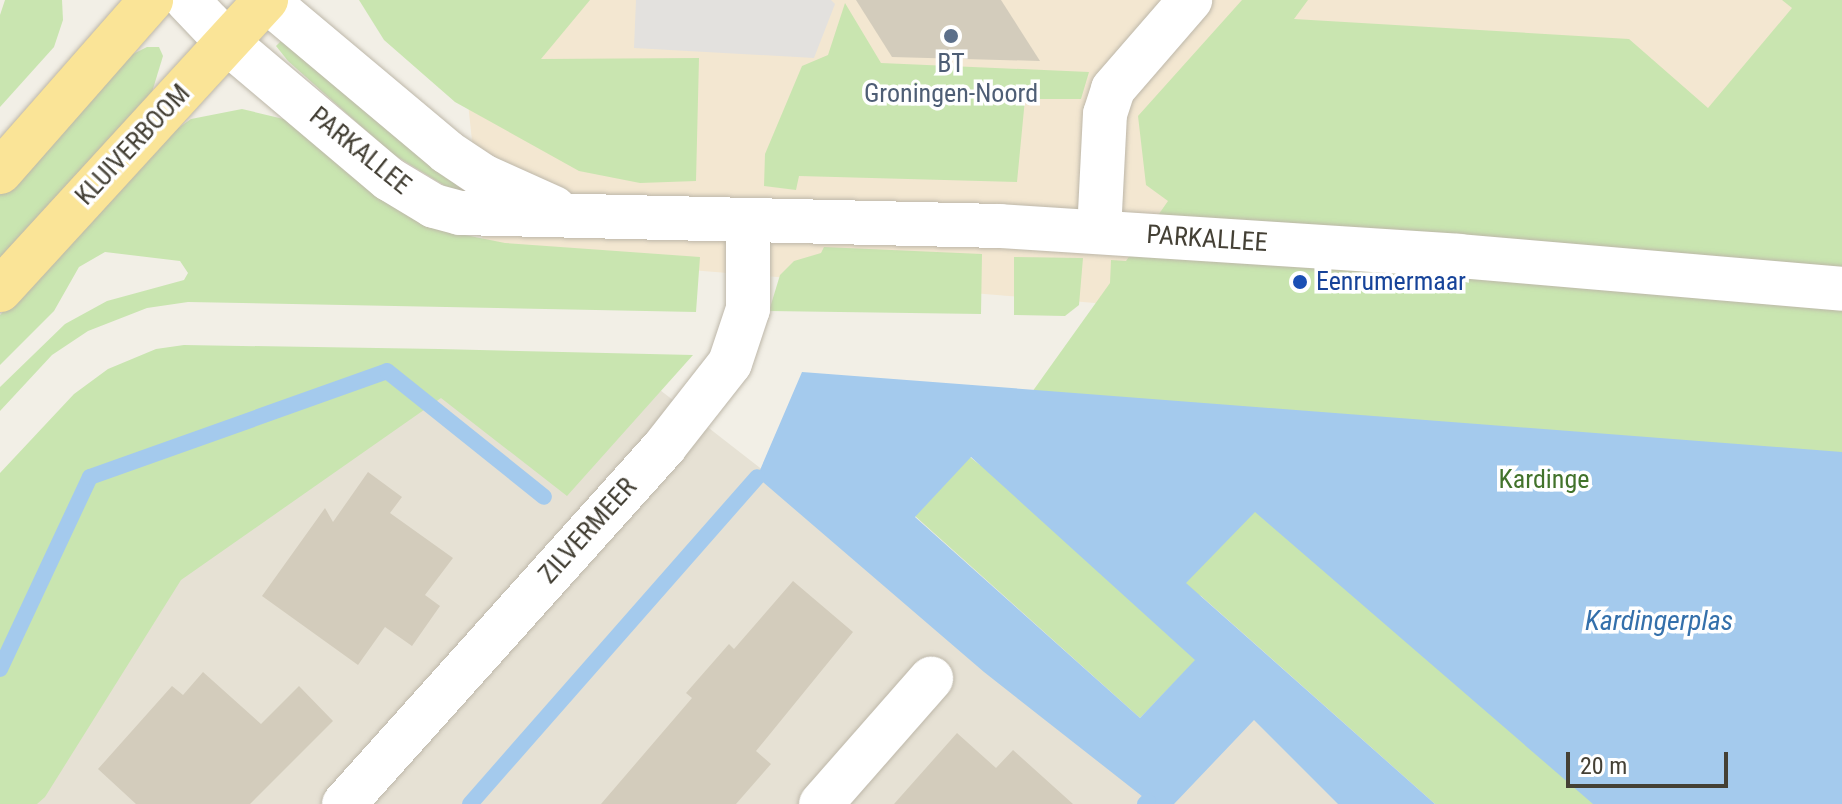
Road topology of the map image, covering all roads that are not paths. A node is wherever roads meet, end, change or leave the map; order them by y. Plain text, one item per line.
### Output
1 (151, 0) edge
2 (187, 0) edge
3 (266, 0) edge
4 (1190, 0) edge
5 (228, 43) junction
6 (0, 172) edge
7 (571, 215) junction
8 (748, 220) junction
9 (1099, 232) junction
10 (1842, 289) edge
11 (0, 290) edge
12 (931, 679) dead end
13 (344, 804) edge
14 (821, 804) edge

1 - 6 main road
2 - 5 street, PARKALLEE
3 - 5 main road, KLUIVERBOOM
3 - 7 street, PARKALLEE
4 - 9 street
5 - 7 street, PARKALLEE
5 - 11 main road, KLUIVERBOOM
7 - 8 street, PARKALLEE
8 - 9 street, PARKALLEE
8 - 13 street, ZILVERMEER
9 - 10 street, PARKALLEE
12 - 14 street

